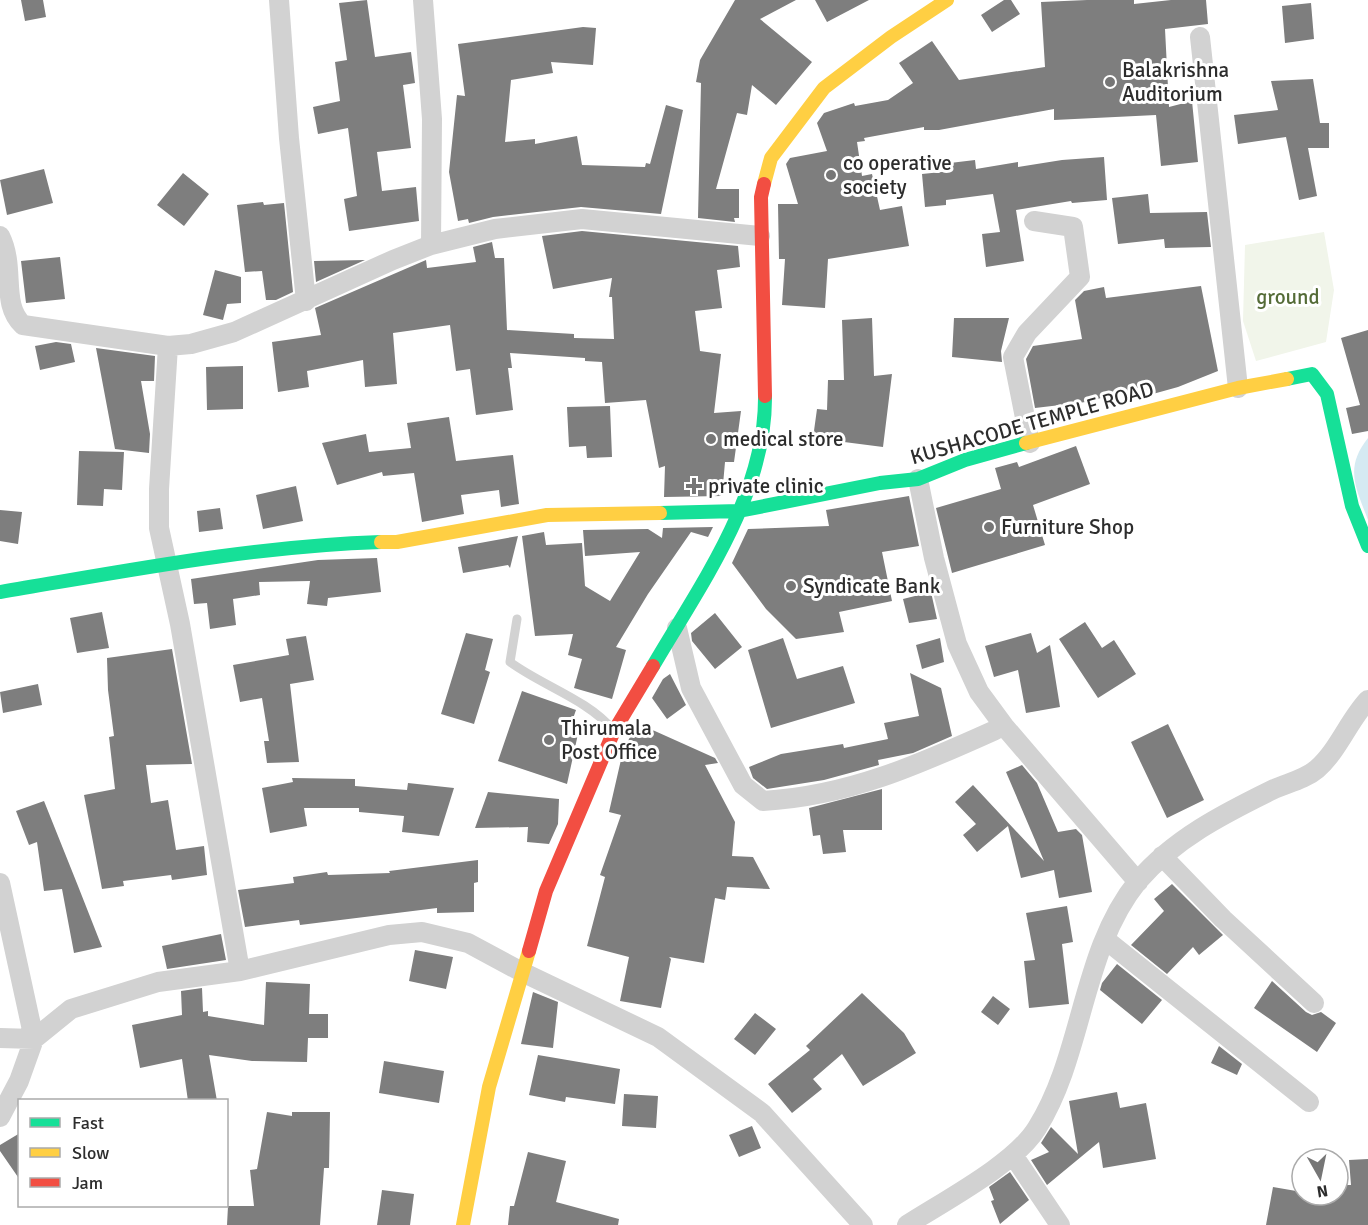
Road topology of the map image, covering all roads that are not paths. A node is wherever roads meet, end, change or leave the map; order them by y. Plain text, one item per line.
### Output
1 (279, 0) edge
2 (423, 0) edge
3 (947, 0) edge
4 (1200, 37) dead end
5 (1034, 221) dead end
6 (760, 236) junction
7 (0, 237) edge
8 (431, 245) junction
9 (306, 301) junction
10 (1, 303) edge
11 (168, 346) junction
12 (1238, 388) junction
13 (1030, 442) junction
14 (918, 479) junction
15 (739, 511) junction
16 (1368, 546) edge
17 (169, 564) junction
18 (0, 592) edge
19 (517, 619) dead end
20 (677, 628) junction
21 (1368, 700) edge
22 (1004, 726) junction
23 (614, 731) junction
24 (1162, 856) junction
25 (1138, 882) junction
26 (0, 883) edge
27 (1106, 940) junction
28 (240, 970) junction
29 (522, 972) junction
30 (1314, 1003) dead end
31 (0, 1038) edge
32 (34, 1039) junction
33 (1309, 1102) dead end
34 (0, 1117) edge
35 (1013, 1155) junction
36 (463, 1225) edge
37 (863, 1225) edge
38 (907, 1225) edge
39 (1060, 1225) edge

1 - 9 street
2 - 8 street
3 - 6 street
4 - 12 street
5 - 13 street
6 - 8 street
6 - 15 street
7 - 10 street
8 - 9 street
9 - 11 street
10 - 11 street
11 - 17 street
12 - 13 street, KUSHACODE TEMPLE ROAD
12 - 16 street, KUSHACODE TEMPLE ROAD
13 - 14 street, KUSHACODE TEMPLE ROAD
14 - 15 street, KUSHACODE TEMPLE ROAD
14 - 22 street
15 - 17 street, KUSHACODE TEMPLE ROAD
15 - 20 street
17 - 18 street, KUSHACODE TEMPLE ROAD
17 - 28 street
19 - 23 lane
20 - 22 street
20 - 23 street
21 - 24 street
22 - 25 street
23 - 29 street
24 - 25 street
24 - 30 street
25 - 27 street
26 - 32 street
27 - 33 street
27 - 35 street
28 - 29 street
28 - 32 street
29 - 36 street
29 - 37 street
31 - 32 street
32 - 34 street
35 - 38 street
35 - 39 street

